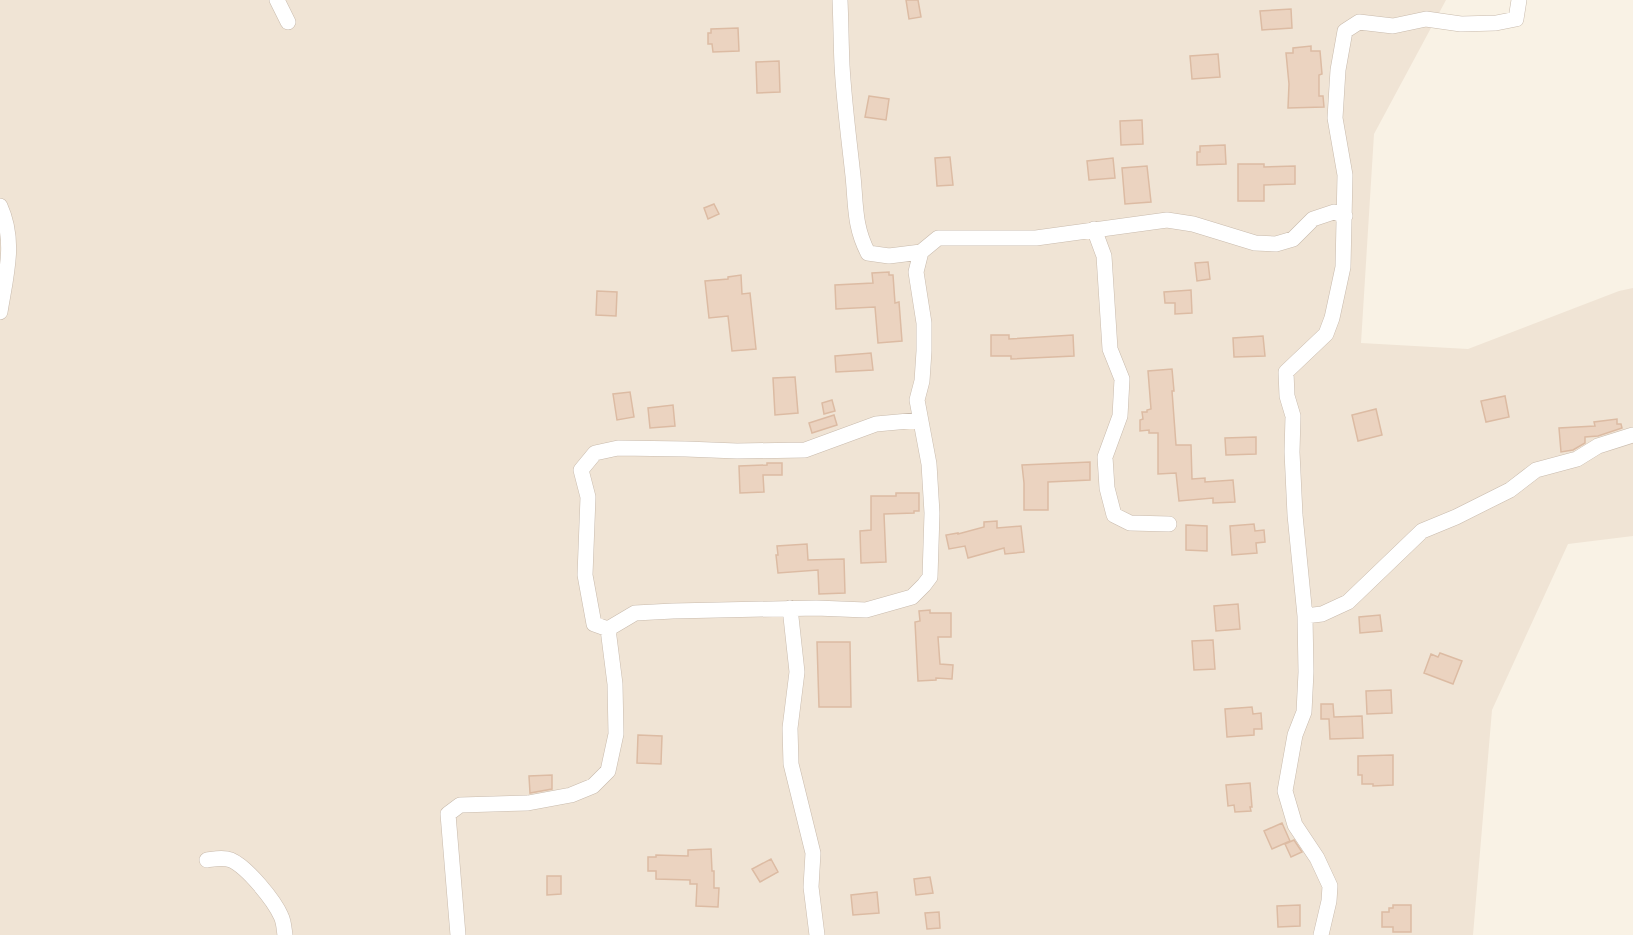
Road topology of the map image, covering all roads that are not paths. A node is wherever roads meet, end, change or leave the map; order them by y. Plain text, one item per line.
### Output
1 (278, 0) edge
2 (840, 0) edge
3 (1519, 0) edge
4 (288, 22) dead end
5 (0, 206) edge
6 (1345, 216) junction
7 (1094, 229) junction
8 (921, 252) junction
9 (0, 312) edge
10 (920, 420) junction
11 (1633, 435) edge
12 (1168, 524) dead end
13 (790, 608) junction
14 (1305, 616) junction
15 (608, 629) junction
16 (207, 860) dead end
17 (285, 935) edge
18 (458, 935) edge
19 (817, 935) edge
20 (1321, 935) edge

1 - 4 street
2 - 8 street
3 - 6 street
5 - 9 street
6 - 7 street
6 - 14 street
7 - 8 street
7 - 12 street
8 - 10 street
10 - 13 street
10 - 15 street
11 - 14 street
13 - 15 street
13 - 19 street
14 - 20 street
15 - 18 street
16 - 17 street

